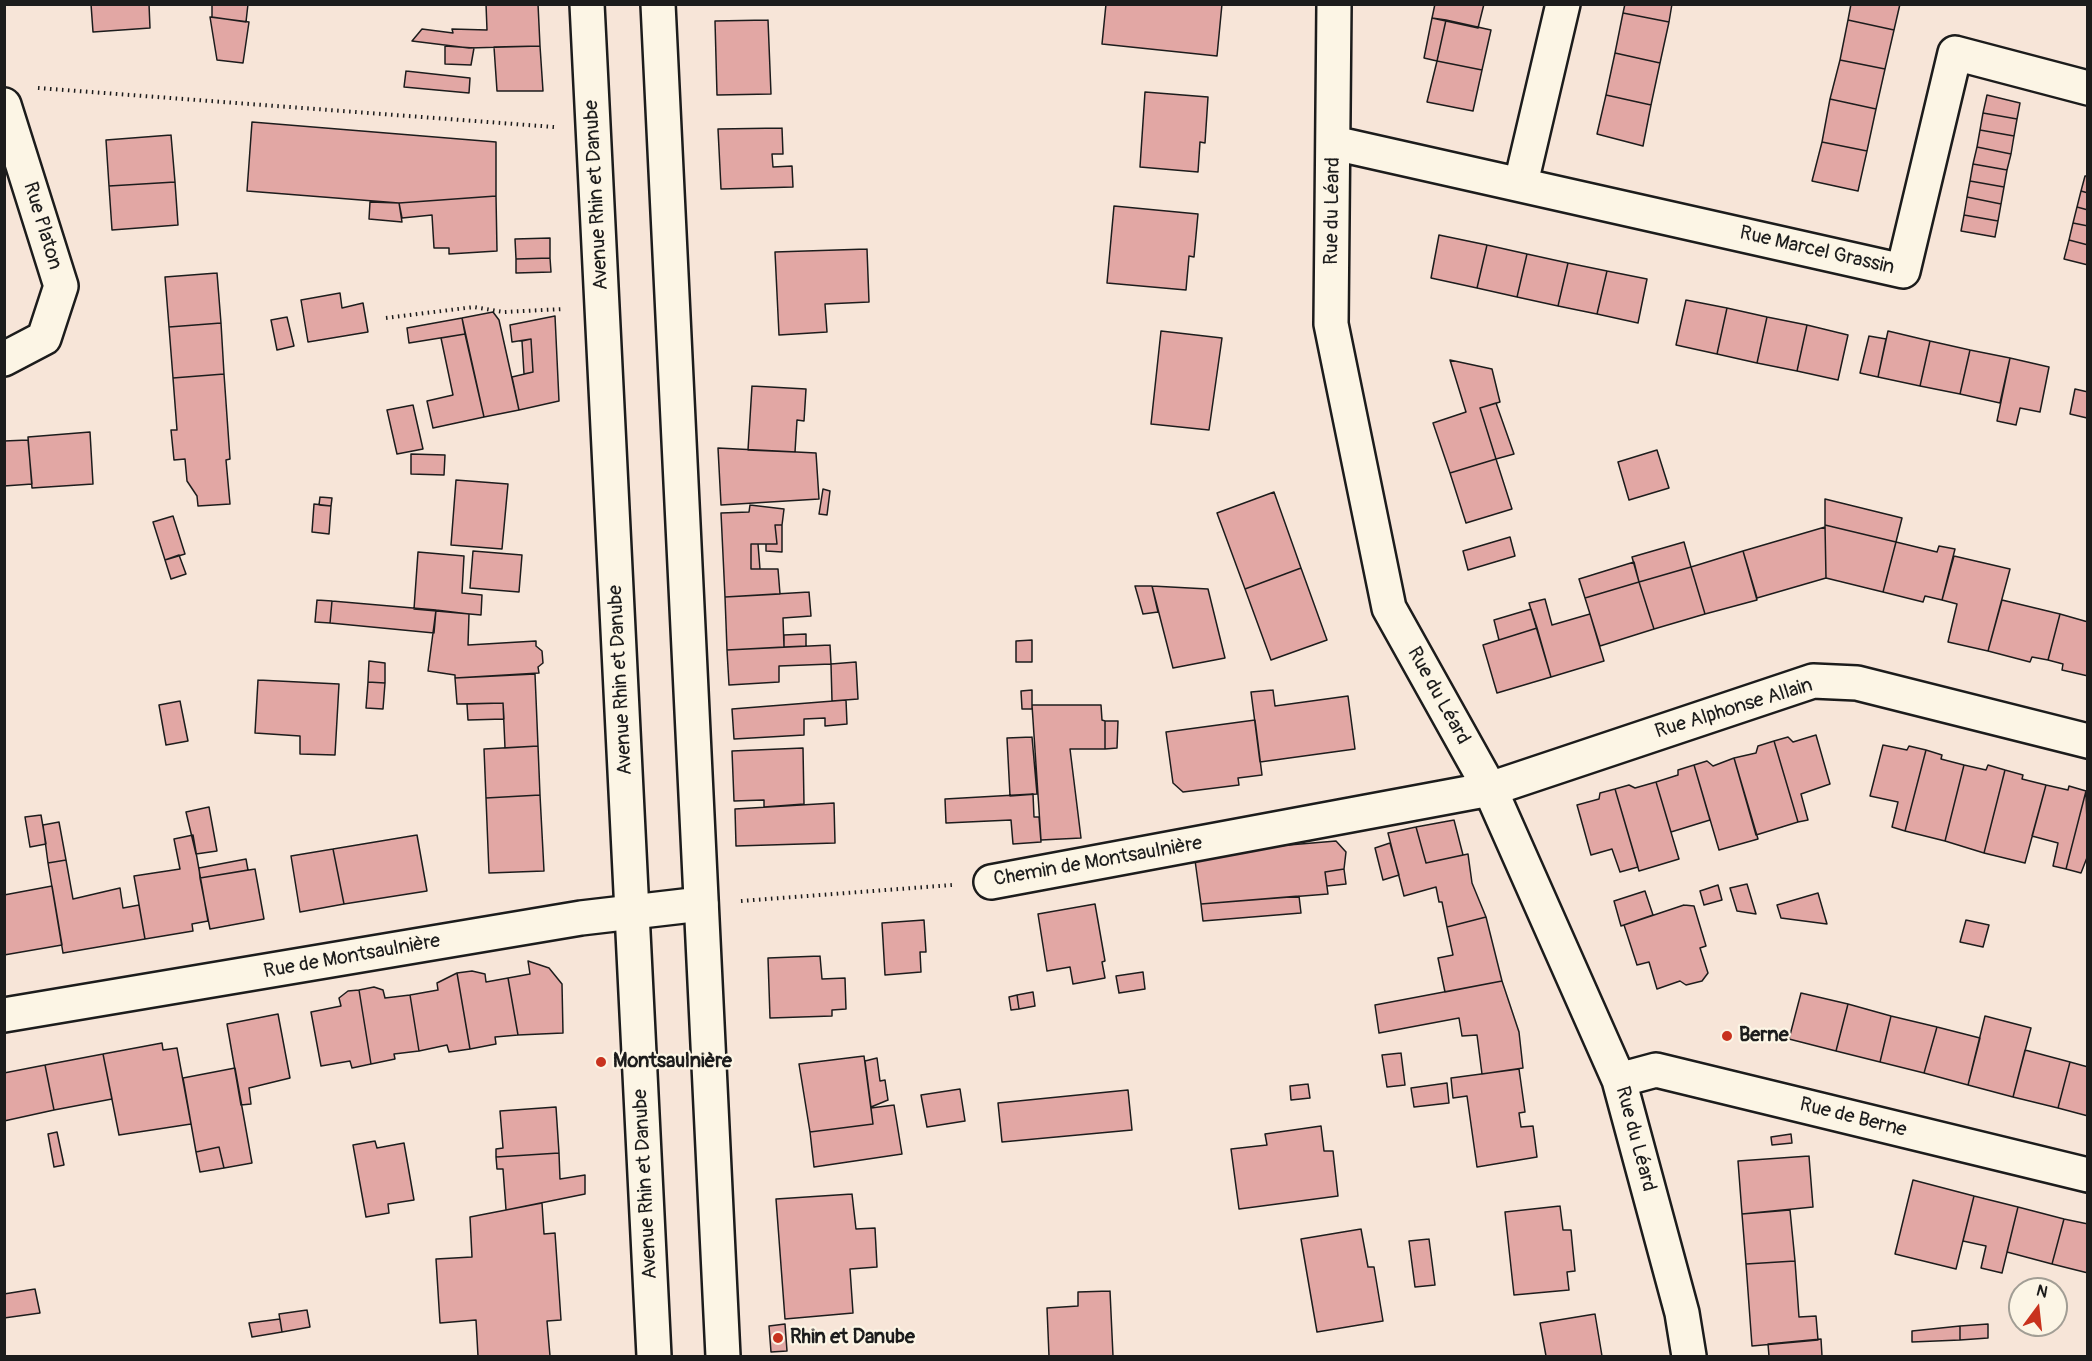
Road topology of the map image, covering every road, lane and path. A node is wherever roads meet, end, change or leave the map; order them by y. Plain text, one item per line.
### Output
1 (587, 4) edge
2 (658, 4) edge
3 (1334, 4) edge
4 (1563, 4) edge
5 (2088, 88) edge
6 (16, 96) edge
7 (594, 130) junction
8 (1334, 143) junction
9 (1521, 183) junction
10 (602, 306) junction
11 (386, 318) dead end
12 (4, 359) edge
13 (2088, 741) edge
14 (1490, 789) junction
15 (991, 882) joint
16 (701, 904) junction
17 (633, 912) junction
18 (4, 1016) edge
19 (1619, 1080) junction
20 (2088, 1175) edge
21 (654, 1356) edge
22 (723, 1356) edge
23 (1689, 1356) edge

1 - 7 street, Avenue Rhin et Danube
2 - 16 street
3 - 8 street, Rue du Léard
4 - 9 street
5 - 9 street, Rue Marcel Grassin
6 - 7 path
6 - 12 street, Rue Platon
7 - 10 street, Avenue Rhin et Danube
8 - 9 street, Rue Marcel Grassin
8 - 14 street, Rue du Léard
10 - 11 path
10 - 17 street, Avenue Rhin et Danube
13 - 14 street, Rue Alphonse Allain
14 - 15 street, Chemin de Montsaulnière
14 - 19 street, Rue du Léard
15 - 16 path, Chemin de Montsaulnière
16 - 17 street, Rue de Montsaulnière
16 - 22 street
17 - 18 street, Rue de Montsaulnière
17 - 21 street, Avenue Rhin et Danube
19 - 20 street, Rue de Berne
19 - 23 street, Rue du Léard

